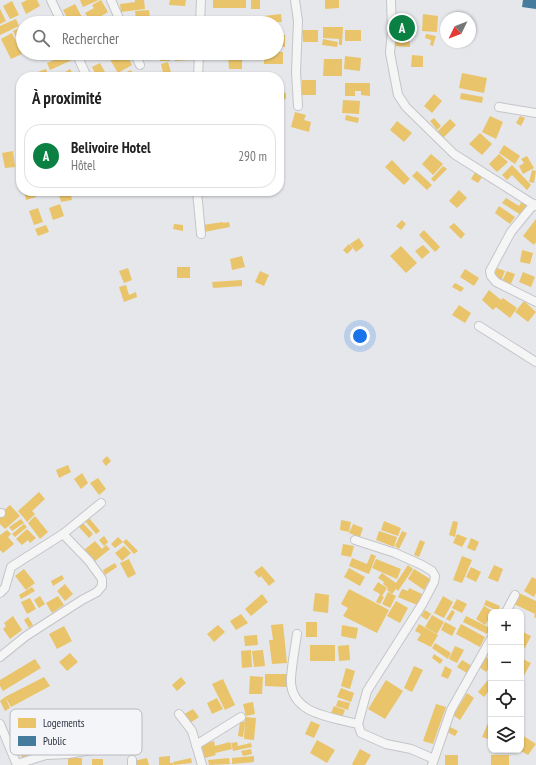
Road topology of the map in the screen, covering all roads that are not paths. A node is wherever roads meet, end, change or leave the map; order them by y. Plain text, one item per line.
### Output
1 (51, 0) edge
2 (111, 0) edge
3 (201, 0) edge
4 (295, 0) edge
5 (391, 0) edge
6 (59, 16) edge
7 (118, 16) edge
8 (200, 16) edge
9 (79, 60) edge
10 (138, 60) edge
11 (199, 60) edge
12 (140, 65) dead end
13 (85, 72) edge
14 (198, 72) edge
15 (298, 106) dead end
16 (499, 107) dead end
17 (536, 113) edge
18 (197, 196) edge
19 (535, 205) edge
20 (201, 234) dead end
21 (536, 302) edge
22 (479, 326) dead end
23 (536, 362) edge
24 (101, 503) dead end
25 (63, 534) junction
26 (355, 540) dead end
27 (0, 593) edge
28 (516, 595) dead end
29 (508, 609) edge
30 (297, 634) dead end
31 (488, 644) edge
32 (0, 657) edge
33 (179, 714) dead end
34 (241, 717) dead end
35 (0, 724) edge
36 (358, 724) junction
37 (196, 744) junction
38 (10, 748) edge
39 (46, 755) edge
40 (433, 762) edge
41 (17, 764) edge
42 (202, 765) edge

1 - 6 street
2 - 7 street
3 - 8 street
4 - 15 street
5 - 19 street
9 - 13 street
10 - 12 street
11 - 14 street
16 - 17 street
18 - 20 street
19 - 21 street
22 - 23 street
24 - 25 street
25 - 27 street
25 - 32 street
26 - 36 street
28 - 29 street
30 - 36 street
31 - 40 street
33 - 37 street
34 - 37 street
35 - 38 street
36 - 40 street
37 - 42 street
39 - 41 street

